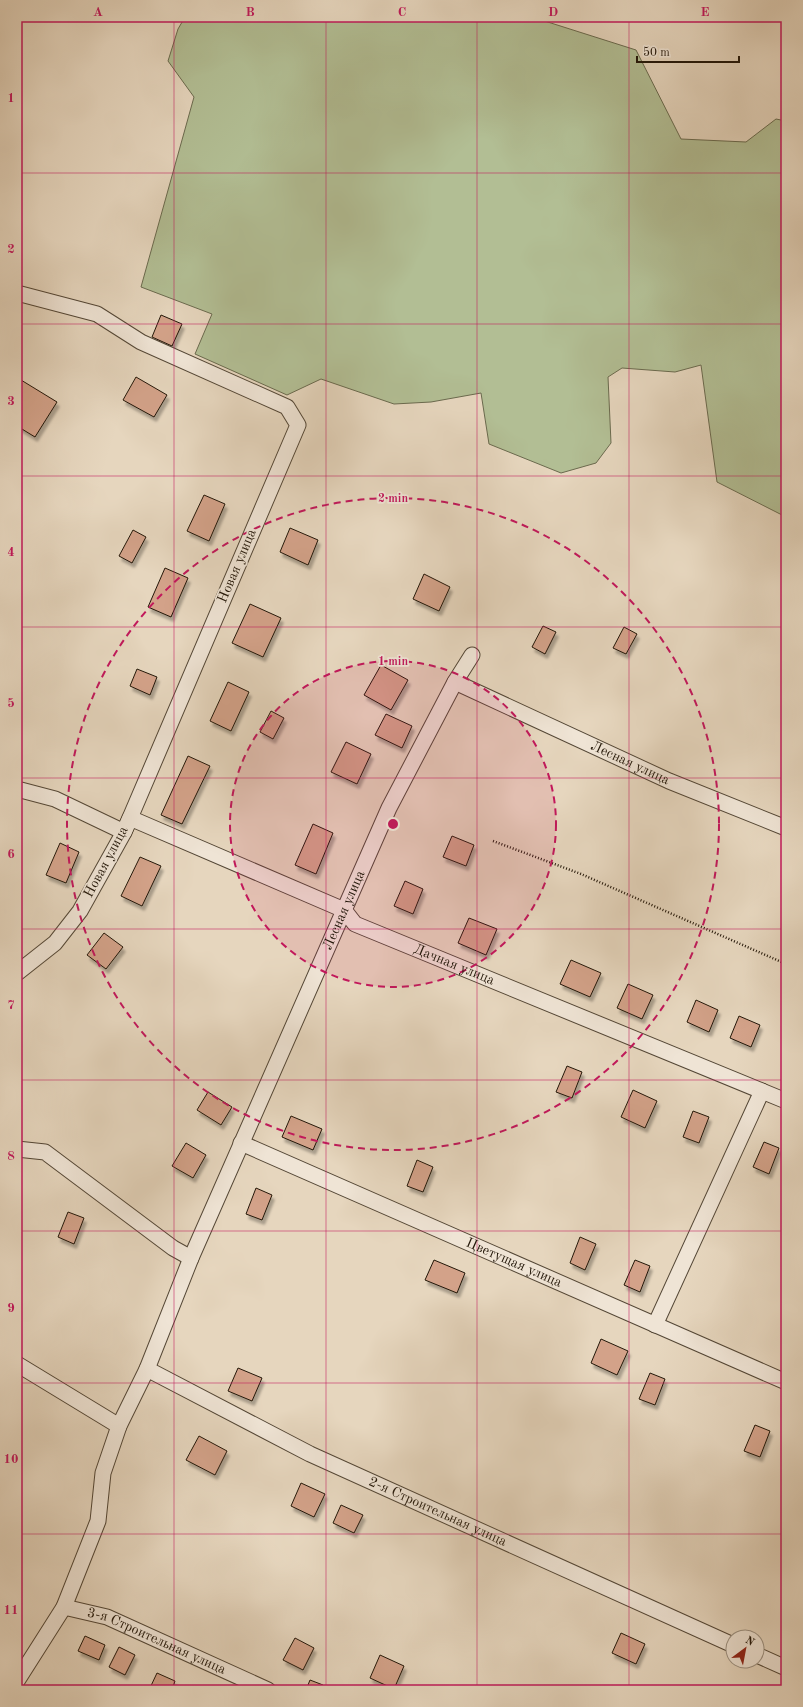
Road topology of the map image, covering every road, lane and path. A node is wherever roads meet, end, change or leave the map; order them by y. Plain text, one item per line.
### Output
1 (17, 293) edge
2 (472, 655) dead end
3 (455, 682) junction
4 (17, 789) edge
5 (130, 818) junction
6 (786, 828) edge
7 (124, 832) junction
8 (493, 841) dead end
9 (344, 910) junction
10 (786, 964) edge
11 (17, 973) edge
12 (762, 1091) junction
13 (786, 1101) edge
14 (241, 1143) junction
15 (17, 1149) edge
16 (191, 1258) junction
17 (655, 1325) junction
18 (17, 1364) edge
19 (146, 1369) junction
20 (786, 1382) edge
21 (119, 1426) junction
22 (64, 1607) junction
23 (725, 1641) edge
24 (765, 1659) edge
25 (786, 1668) edge
26 (17, 1681) edge
27 (268, 1690) edge

1 - 5 street, Новая улица
2 - 3 street, Лесная улица
3 - 6 street, Лесная улица
3 - 9 street, Лесная улица
4 - 7 street
5 - 7 street, Новая улица
5 - 9 street, Дачная улица
7 - 11 street, Новая улица
8 - 10 path
9 - 12 street, Дачная улица
9 - 14 street, Лесная улица
12 - 13 street, Дачная улица
12 - 17 street
14 - 16 street, Лесная улица
14 - 17 street, Цветущая улица
15 - 16 street
16 - 19 street, Лесная улица
17 - 20 street, Цветущая улица
18 - 21 street
19 - 21 street, Лесная улица
19 - 23 street, 2-я Строительная улица
21 - 22 street, Лесная улица
22 - 26 street, Лесная улица
22 - 27 street, 3-я Строительная улица
24 - 25 street

